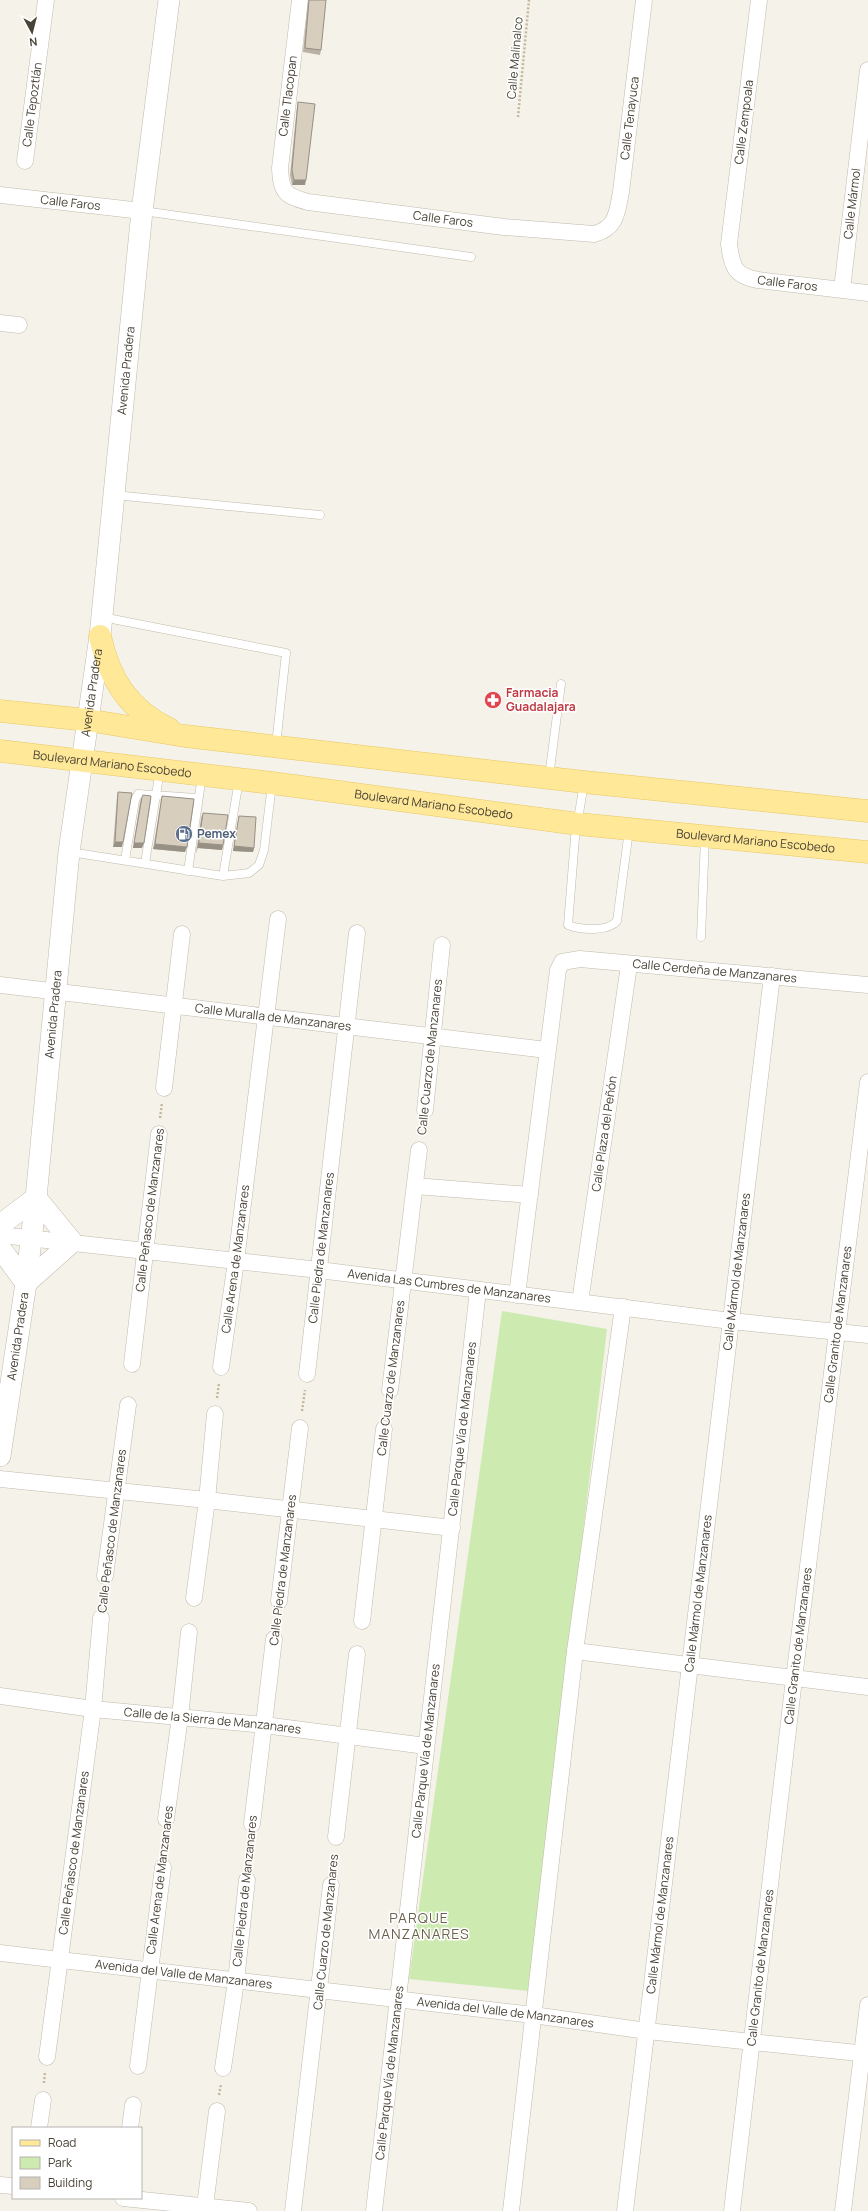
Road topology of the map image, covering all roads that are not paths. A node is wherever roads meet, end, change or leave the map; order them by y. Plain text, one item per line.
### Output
1 (46, 0) edge
2 (169, 0) edge
3 (300, 0) edge
4 (644, 0) edge
5 (759, 0) edge
6 (868, 70) edge
7 (25, 161) dead end
8 (284, 192) joint
9 (0, 195) edge
10 (142, 211) junction
11 (604, 231) joint
12 (729, 244) joint
13 (471, 257) dead end
14 (842, 289) junction
15 (868, 293) edge
16 (0, 323) edge
17 (20, 325) dead end
18 (113, 495) junction
19 (320, 515) dead end
20 (101, 627) junction
21 (561, 684) dead end
22 (0, 711) edge
23 (87, 720) junction
24 (185, 736) junction
25 (276, 747) junction
26 (0, 751) edge
27 (83, 759) junction
28 (160, 770) junction
29 (202, 775) junction
30 (549, 778) junction
31 (239, 779) junction
32 (584, 782) junction
33 (272, 783) junction
34 (156, 794) junction
35 (197, 798) junction
36 (868, 810) edge
37 (578, 824) junction
38 (629, 829) junction
39 (705, 836) junction
40 (69, 852) junction
41 (868, 852) edge
42 (125, 860) junction
43 (145, 863) junction
44 (188, 871) junction
45 (223, 876) junction
46 (278, 919) dead end
47 (357, 933) dead end
48 (182, 934) dead end
49 (701, 937) dead end
50 (442, 945) dead end
51 (629, 964) junction
52 (772, 976) junction
53 (0, 985) edge
54 (868, 986) edge
55 (56, 991) junction
56 (174, 1006) junction
57 (265, 1017) junction
58 (345, 1027) junction
59 (433, 1037) junction
60 (547, 1050) junction
61 (868, 1082) edge
62 (164, 1088) road end
63 (425, 1110) dead end
64 (158, 1134) road end
65 (420, 1150) dead end
66 (415, 1186) junction
67 (530, 1195) junction
68 (36, 1198) junction
69 (0, 1225) edge
70 (0, 1235) edge
71 (31, 1239) junction
72 (72, 1242) junction
73 (0, 1248) edge
74 (144, 1250) junction
75 (236, 1261) junction
76 (320, 1270) junction
77 (402, 1281) junction
78 (26, 1283) junction
79 (478, 1290) junction
80 (517, 1295) junction
81 (580, 1302) junction
82 (623, 1307) junction
83 (731, 1321) junction
84 (838, 1332) junction
85 (868, 1335) edge
86 (132, 1364) dead end
87 (221, 1367) road end
88 (307, 1374) road end
89 (390, 1390) dead end
90 (128, 1405) dead end
91 (215, 1414) road end
92 (300, 1428) road end
93 (384, 1429) dead end
94 (0, 1456) edge
95 (0, 1479) edge
96 (117, 1490) junction
97 (207, 1500) junction
98 (290, 1510) junction
99 (374, 1519) junction
100 (452, 1528) junction
101 (105, 1576) dead end
102 (194, 1598) dead end
103 (279, 1601) dead end
104 (102, 1618) dead end
105 (362, 1621) dead end
106 (189, 1632) dead end
107 (274, 1639) dead end
108 (575, 1651) junction
109 (357, 1654) dead end
110 (690, 1665) junction
111 (794, 1679) junction
112 (868, 1687) edge
113 (0, 1696) edge
114 (93, 1709) junction
115 (180, 1717) junction
116 (264, 1725) junction
117 (346, 1736) junction
118 (426, 1746) junction
119 (166, 1819) road end
120 (252, 1824) road end
121 (336, 1837) road end
122 (163, 1867) road end
123 (247, 1880) road end
124 (331, 1885) road end
125 (0, 1953) edge
126 (58, 1960) junction
127 (149, 1971) junction
128 (236, 1981) junction
129 (320, 1991) junction
130 (399, 2000) junction
131 (868, 2005) edge
132 (532, 2015) junction
133 (647, 2031) junction
134 (754, 2042) junction
135 (865, 2053) edge
136 (47, 2056) road end
137 (138, 2066) dead end
138 (223, 2068) road end
139 (42, 2100) road end
140 (133, 2105) dead end
141 (216, 2111) road end
142 (39, 2127) edge
143 (130, 2127) edge
144 (0, 2185) edge
145 (12, 2186) edge
146 (133, 2199) edge
147 (205, 2206) junction
148 (249, 2211) edge
149 (293, 2211) edge
150 (374, 2211) edge
151 (511, 2211) edge
152 (625, 2211) edge
153 (732, 2211) edge
154 (843, 2211) edge

1 - 7 street, Calle Tepoztlán
2 - 10 street, Avenida Pradera
3 - 8 street, Calle Tlacopan
4 - 11 street, Calle Tenayuca
5 - 12 street, Calle Zempoala
6 - 14 street, Calle Mármol
8 - 11 street, Calle Faros
9 - 10 street, Calle Faros
10 - 13 lane
10 - 18 street, Avenida Pradera
12 - 14 street, Calle Faros
14 - 15 street, Calle Faros
16 - 17 street
18 - 19 lane
18 - 20 street, Avenida Pradera
20 - 23 street, Avenida Pradera
20 - 24 main road
20 - 25 lane
21 - 30 lane
22 - 23 main road
23 - 24 main road
23 - 27 street, Avenida Pradera
24 - 25 main road
25 - 30 main road
26 - 27 main road, Boulevard Mariano Escobedo
27 - 28 main road, Boulevard Mariano Escobedo
27 - 40 street, Avenida Pradera
28 - 29 main road, Boulevard Mariano Escobedo
28 - 34 lane
29 - 31 main road, Boulevard Mariano Escobedo
29 - 35 lane
30 - 32 main road
31 - 33 main road, Boulevard Mariano Escobedo
31 - 45 lane
32 - 36 main road
32 - 37 lane
33 - 37 main road, Boulevard Mariano Escobedo
33 - 45 lane
34 - 35 lane
34 - 42 lane
34 - 43 lane
35 - 44 lane
37 - 38 main road, Boulevard Mariano Escobedo
37 - 38 lane
38 - 39 main road, Boulevard Mariano Escobedo
39 - 41 main road, Boulevard Mariano Escobedo
39 - 49 lane
40 - 42 lane
40 - 55 street, Avenida Pradera
42 - 43 lane
43 - 44 lane
44 - 45 lane
46 - 57 street, Calle Arena de Manzanares
47 - 58 street, Calle Piedra de Manzanares
48 - 56 street
50 - 59 street, Calle Cuarzo de Manzanares
51 - 52 street, Calle Cerdeña de Manzanares
51 - 60 street, Calle Cerdeña de Manzanares
51 - 81 street, Calle Plaza del Peñón
52 - 54 street, Calle Cerdeña de Manzanares
52 - 83 street, Calle Mármol de Manzanares
53 - 55 street, Calle Muralla de Manzanares
55 - 56 street, Calle Muralla de Manzanares
55 - 68 street, Avenida Pradera
56 - 57 street, Calle Muralla de Manzanares
56 - 62 street
57 - 58 street, Calle Muralla de Manzanares
57 - 75 street, Calle Arena de Manzanares
58 - 59 street, Calle Muralla de Manzanares
58 - 76 street, Calle Piedra de Manzanares
59 - 60 street, Calle Muralla de Manzanares
59 - 63 street, Calle Cuarzo de Manzanares
60 - 67 street
61 - 84 street, Calle Granito de Manzanares
64 - 74 street, Calle Peñasco de Manzanares
65 - 66 street, Calle Cuarzo de Manzanares
66 - 67 street
66 - 77 street, Calle Cuarzo de Manzanares
67 - 80 street
68 - 69 street
68 - 71 street, Avenida Pradera
68 - 72 street
70 - 71 street, Avenida Las Cumbres de Manzanares
71 - 72 street, Avenida Las Cumbres de Manzanares
71 - 78 street, Avenida Pradera
72 - 74 street, Avenida Las Cumbres de Manzanares
72 - 78 street
73 - 78 street
74 - 75 street, Avenida Las Cumbres de Manzanares
74 - 86 street, Calle Peñasco de Manzanares
75 - 76 street, Avenida Las Cumbres de Manzanares
75 - 87 street, Calle Arena de Manzanares
76 - 77 street, Avenida Las Cumbres de Manzanares
76 - 88 street, Calle Piedra de Manzanares
77 - 79 street, Avenida Las Cumbres de Manzanares
77 - 89 street, Calle Cuarzo de Manzanares
78 - 94 street, Avenida Pradera
79 - 80 street, Avenida Las Cumbres de Manzanares
79 - 100 street, Calle Parque Vía de Manzanares
80 - 81 street, Avenida Las Cumbres de Manzanares
81 - 82 street, Avenida Las Cumbres de Manzanares
82 - 83 street, Avenida Las Cumbres de Manzanares
82 - 108 street
83 - 84 street, Avenida Las Cumbres de Manzanares
83 - 110 street, Calle Mármol de Manzanares
84 - 85 street, Avenida Las Cumbres de Manzanares
84 - 111 street, Calle Granito de Manzanares
90 - 96 street, Calle Peñasco de Manzanares
91 - 97 street
92 - 98 street, Calle Piedra de Manzanares
93 - 99 street, Calle Cuarzo de Manzanares
95 - 96 street
96 - 97 street
96 - 101 street, Calle Peñasco de Manzanares
97 - 98 street
97 - 102 street
98 - 99 street
98 - 103 street, Calle Piedra de Manzanares
99 - 100 street
99 - 105 street, Calle Cuarzo de Manzanares
100 - 118 street, Calle Parque Vía de Manzanares
104 - 114 street, Calle Peñasco de Manzanares
106 - 115 street, Calle Arena de Manzanares
107 - 116 street, Calle Piedra de Manzanares
108 - 110 street
108 - 132 street
109 - 117 street, Calle Cuarzo de Manzanares
110 - 111 street
110 - 133 street, Calle Mármol de Manzanares
111 - 112 street
111 - 134 street, Calle Granito de Manzanares
113 - 114 street, Calle de la Sierra de Manzanares
114 - 115 street, Calle de la Sierra de Manzanares
114 - 126 street, Calle Peñasco de Manzanares
115 - 116 street, Calle de la Sierra de Manzanares
115 - 119 street, Calle Arena de Manzanares
116 - 117 street, Calle de la Sierra de Manzanares
116 - 120 street, Calle Piedra de Manzanares
117 - 118 street, Calle de la Sierra de Manzanares
117 - 121 street, Calle Cuarzo de Manzanares
118 - 130 street, Calle Parque Vía de Manzanares
122 - 127 street, Calle Arena de Manzanares
123 - 128 street, Calle Piedra de Manzanares
124 - 129 street, Calle Cuarzo de Manzanares
125 - 126 street, Avenida del Valle de Manzanares
126 - 127 street, Avenida del Valle de Manzanares
126 - 136 street, Calle Peñasco de Manzanares
127 - 128 street, Avenida del Valle de Manzanares
127 - 137 street, Calle Arena de Manzanares
128 - 129 street, Avenida del Valle de Manzanares
128 - 138 street, Calle Piedra de Manzanares
129 - 130 street, Avenida del Valle de Manzanares
129 - 149 street, Calle Cuarzo de Manzanares
130 - 132 street, Avenida del Valle de Manzanares
130 - 150 street, Calle Parque Vía de Manzanares
131 - 135 street
132 - 133 street, Avenida del Valle de Manzanares
132 - 151 street
133 - 134 street, Avenida del Valle de Manzanares
133 - 152 street, Calle Mármol de Manzanares
134 - 135 street, Avenida del Valle de Manzanares
134 - 153 street, Calle Granito de Manzanares
135 - 154 street
139 - 142 street
140 - 143 street
141 - 147 street
144 - 145 street
146 - 147 street
147 - 148 street

